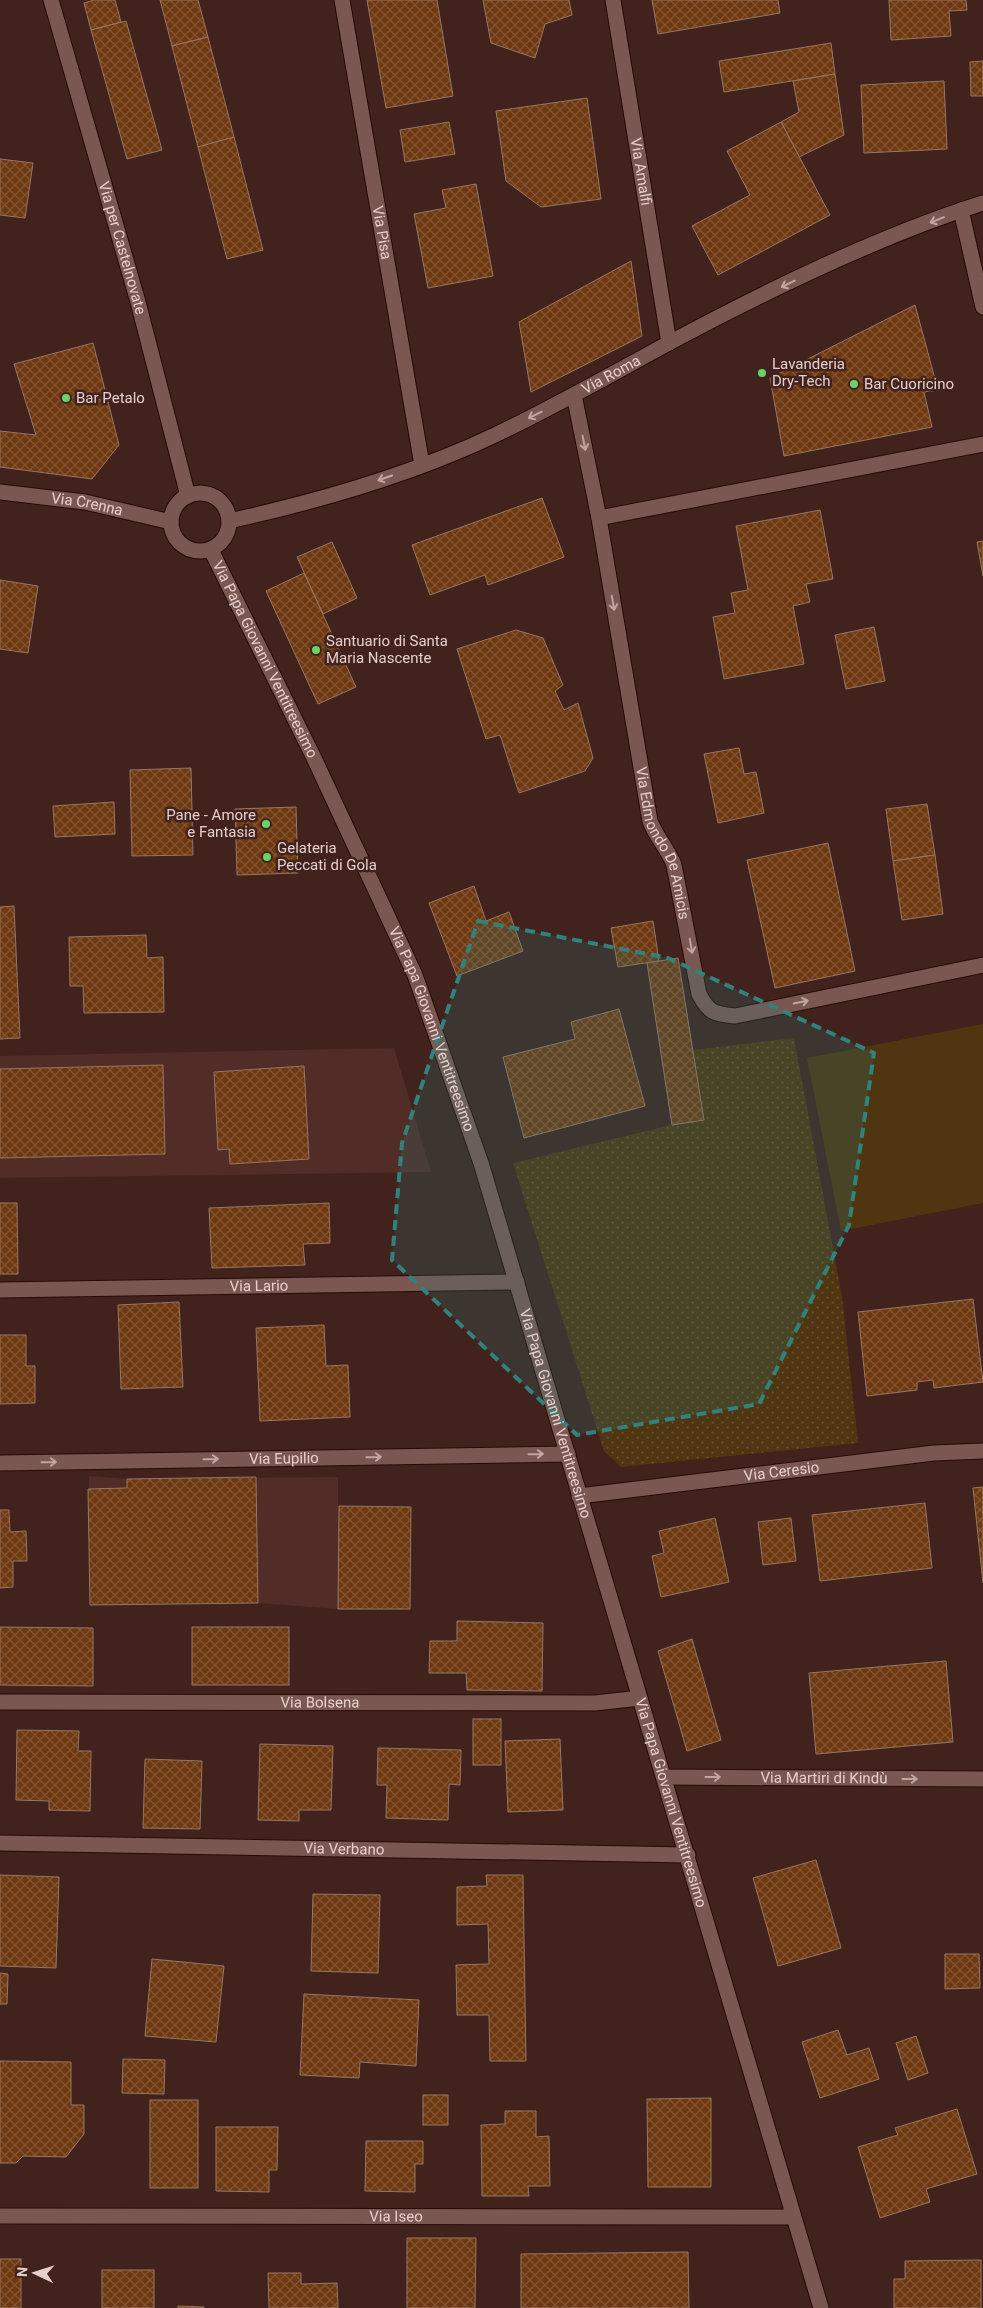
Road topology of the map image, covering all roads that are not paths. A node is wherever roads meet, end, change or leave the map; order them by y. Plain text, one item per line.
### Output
1 (51, 0) edge
2 (342, 0) edge
3 (613, 0) edge
4 (983, 204) edge
5 (961, 210) junction
6 (983, 308) edge
7 (669, 343) junction
8 (574, 395) junction
9 (983, 444) edge
10 (422, 465) junction
11 (0, 492) edge
12 (188, 496) junction
13 (599, 518) junction
14 (229, 521) junction
15 (171, 522) junction
16 (211, 550) junction
17 (983, 965) edge
18 (517, 1282) junction
19 (0, 1290) edge
20 (983, 1451) edge
21 (568, 1454) junction
22 (0, 1462) edge
23 (579, 1496) junction
24 (640, 1698) junction
25 (0, 1702) edge
26 (664, 1777) junction
27 (983, 1779) edge
28 (0, 1843) edge
29 (688, 1856) junction
30 (0, 2216) edge
31 (793, 2217) junction
32 (821, 2308) edge

1 - 12 street, Via per Castelnovate
2 - 10 street, Via Pisa
3 - 7 street, Via Amalfi
4 - 5 street, Via Roma
5 - 6 street
5 -> 7 street, Via Roma
7 - 8 street, Via Roma
8 -> 10 street, Via Roma
8 -> 13 street, Via Edmondo De Amicis
9 - 13 street
10 -> 14 street, Via Roma
11 - 15 street, Via Crenna
12 - 14 street
12 - 15 street
13 -> 17 street, Via Edmondo De Amicis
14 - 16 street
15 - 16 street
16 - 18 street, Via Papa Giovanni Ventitreesimo
18 - 19 street, Via Lario
18 - 21 street, Via Papa Giovanni Ventitreesimo
20 - 23 street, Via Ceresio
22 -> 21 street, Via Eupilio
21 - 23 street, Via Papa Giovanni Ventitreesimo
23 - 24 street, Via Papa Giovanni Ventitreesimo
24 - 25 street, Via Bolsena
24 - 26 street, Via Papa Giovanni Ventitreesimo
26 -> 27 street, Via Martiri di Kindù
26 - 29 street, Via Papa Giovanni Ventitreesimo
28 - 29 street, Via Verbano
29 - 31 street, Via Papa Giovanni Ventitreesimo
30 - 31 street, Via Iseo
31 - 32 street, Via Papa Giovanni Ventitreesimo

